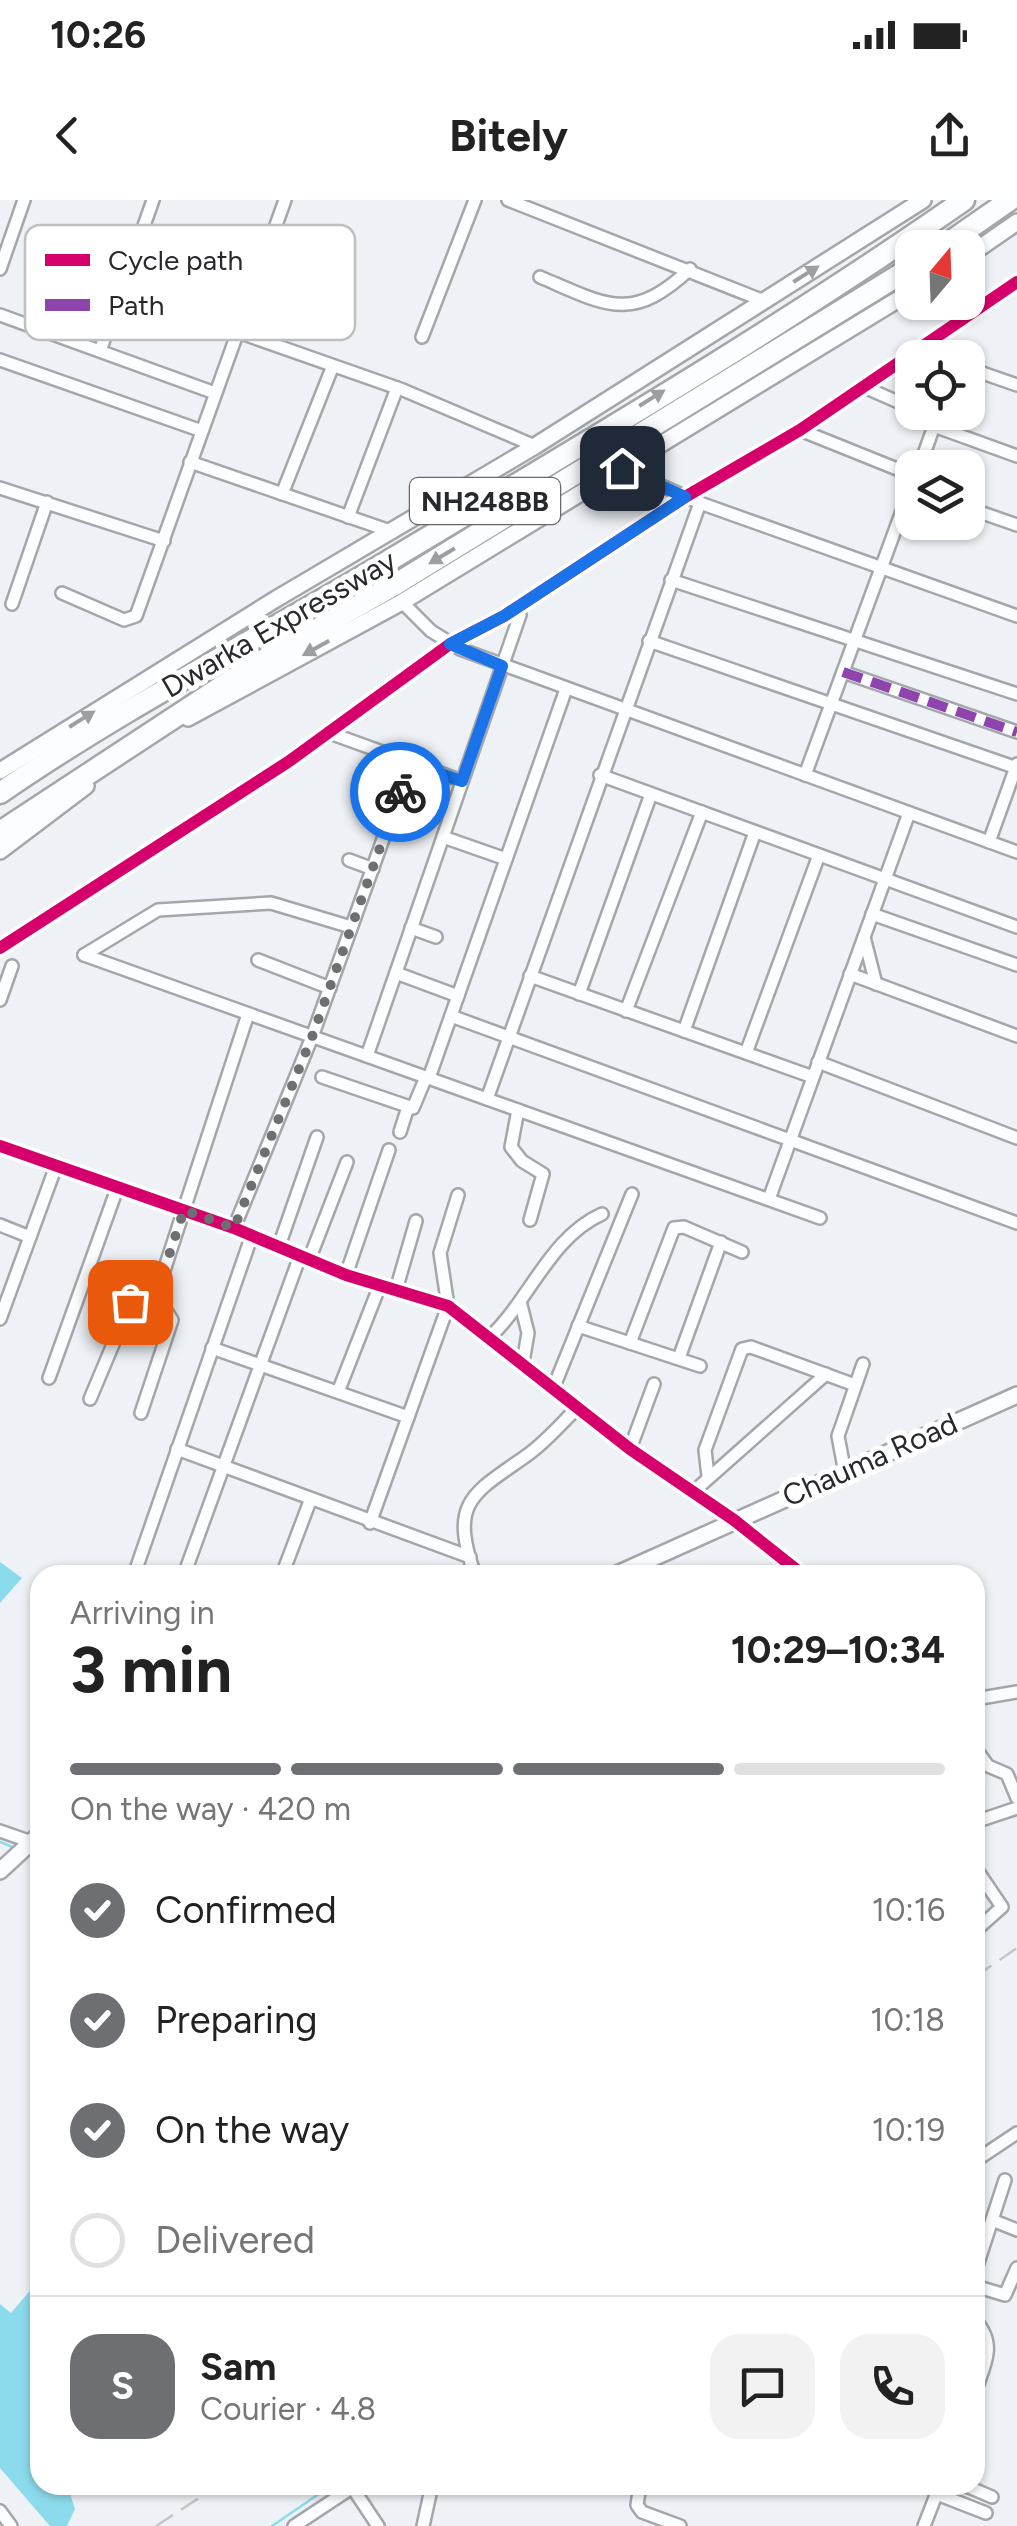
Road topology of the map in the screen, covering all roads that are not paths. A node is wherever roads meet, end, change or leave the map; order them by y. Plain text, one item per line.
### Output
1 (153, 200) edge
2 (284, 200) edge
3 (475, 200) edge
4 (508, 200) edge
5 (923, 200) edge
6 (964, 200) edge
7 (1010, 200) edge
8 (19, 201) edge
9 (1017, 222) edge
10 (144, 225) edge
11 (275, 225) edge
12 (967, 230) edge
13 (985, 244) edge
14 (0, 269) edge
15 (690, 269) junction
16 (540, 277) dead end
17 (895, 278) edge
18 (1017, 282) edge
19 (764, 301) junction
20 (895, 302) edge
21 (0, 316) edge
22 (25, 325) edge
23 (422, 337) dead end
24 (69, 340) edge
25 (104, 340) edge
26 (235, 340) edge
27 (257, 340) edge
28 (931, 340) edge
29 (100, 351) junction
30 (0, 360) edge
31 (895, 365) edge
32 (332, 368) junction
33 (985, 374) edge
34 (1017, 385) edge
35 (864, 387) junction
36 (397, 388) junction
37 (216, 393) junction
38 (895, 401) edge
39 (800, 430) junction
40 (960, 430) edge
41 (202, 431) junction
42 (535, 446) junction
43 (1017, 456) edge
44 (190, 462) junction
45 (622, 468) junction
46 (895, 468) edge
47 (0, 488) edge
48 (282, 494) junction
49 (685, 497) junction
50 (47, 502) junction
51 (700, 503) junction
52 (985, 514) edge
53 (348, 517) junction
54 (1017, 526) edge
55 (393, 532) junction
56 (895, 533) edge
57 (164, 542) junction
58 (882, 568) junction
59 (672, 580) junction
60 (62, 594) dead end
61 (402, 602) junction
62 (12, 604) dead end
63 (520, 615) dead end
64 (1017, 616) edge
65 (649, 641) junction
66 (854, 641) junction
67 (450, 644) junction
68 (502, 666) junction
69 (843, 672) junction
70 (566, 689) junction
71 (1017, 694) edge
72 (831, 704) junction
73 (624, 710) junction
74 (327, 732) junction
75 (1017, 732) edge
76 (410, 764) junction
77 (1017, 767) edge
78 (0, 772) edge
79 (805, 775) junction
80 (600, 776) junction
81 (462, 781) junction
82 (0, 793) edge
83 (651, 794) junction
84 (702, 812) junction
85 (908, 813) junction
86 (0, 832) edge
87 (755, 832) junction
88 (443, 838) junction
89 (989, 842) junction
90 (0, 852) edge
91 (1017, 852) edge
92 (818, 855) junction
93 (349, 860) dead end
94 (506, 860) junction
95 (373, 868) junction
96 (885, 879) junction
97 (872, 914) junction
98 (351, 926) junction
99 (1017, 927) edge
100 (412, 928) junction
101 (436, 936) dead end
102 (864, 937) junction
103 (0, 948) edge
104 (258, 960) dead end
105 (12, 966) dead end
106 (1017, 966) edge
107 (396, 973) junction
108 (850, 974) junction
109 (530, 976) junction
110 (876, 984) junction
111 (330, 988) junction
112 (579, 994) junction
113 (458, 996) junction
114 (0, 1000) edge
115 (626, 1010) junction
116 (248, 1014) junction
117 (451, 1016) junction
118 (684, 1032) junction
119 (1017, 1036) edge
120 (312, 1037) junction
121 (508, 1038) junction
122 (746, 1054) junction
123 (367, 1056) junction
124 (818, 1062) junction
125 (322, 1077) dead end
126 (428, 1078) junction
127 (813, 1078) junction
128 (487, 1099) junction
129 (408, 1107) junction
130 (518, 1110) junction
131 (400, 1132) dead end
132 (318, 1137) dead end
133 (1017, 1138) edge
134 (790, 1140) junction
135 (0, 1146) edge
136 (389, 1150) dead end
137 (347, 1162) dead end
138 (56, 1166) junction
139 (118, 1186) junction
140 (632, 1194) dead end
141 (458, 1195) dead end
142 (769, 1200) junction
143 (184, 1210) junction
144 (602, 1214) dead end
145 (820, 1218) dead end
146 (530, 1220) dead end
147 (416, 1221) dead end
148 (1017, 1223) edge
149 (0, 1225) edge
150 (234, 1228) junction
151 (252, 1235) junction
152 (30, 1236) junction
153 (721, 1242) junction
154 (278, 1246) junction
155 (742, 1252) dead end
156 (304, 1258) junction
157 (346, 1275) junction
158 (380, 1285) junction
159 (396, 1290) junction
160 (156, 1295) junction
161 (520, 1304) junction
162 (448, 1306) junction
163 (0, 1319) edge
164 (578, 1326) junction
165 (489, 1338) junction
166 (630, 1343) junction
167 (212, 1348) junction
168 (680, 1358) junction
169 (523, 1362) junction
170 (863, 1364) dead end
171 (260, 1365) junction
172 (700, 1366) dead end
173 (826, 1374) junction
174 (49, 1378) dead end
175 (654, 1384) dead end
176 (855, 1385) junction
177 (553, 1389) junction
178 (338, 1392) junction
179 (1017, 1395) edge
180 (90, 1398) dead end
181 (578, 1408) junction
182 (140, 1413) dead end
183 (408, 1416) junction
184 (630, 1449) junction
185 (177, 1450) junction
186 (226, 1466) junction
187 (844, 1473) junction
188 (708, 1476) junction
189 (692, 1492) junction
190 (310, 1502) junction
191 (734, 1520) junction
192 (370, 1523) junction
193 (470, 1557) junction
194 (137, 1565) edge
195 (188, 1565) edge
196 (286, 1565) edge
197 (472, 1565) edge
198 (636, 1565) edge
199 (790, 1565) edge
200 (1017, 1692) edge
201 (985, 1697) edge
202 (985, 1762) edge
203 (1017, 1798) edge
204 (1017, 1808) edge
205 (985, 1819) edge
206 (0, 1831) edge
207 (30, 1844) edge
208 (30, 1845) edge
209 (0, 1870) edge
210 (985, 1882) edge
211 (985, 1922) edge
212 (1017, 2133) edge
213 (985, 2155) edge
214 (1005, 2180) dead end
215 (992, 2220) junction
216 (1017, 2230) edge
217 (985, 2241) edge
218 (1017, 2268) edge
219 (985, 2289) edge
220 (985, 2333) edge
221 (985, 2365) edge
222 (985, 2494) edge
223 (340, 2495) edge
224 (359, 2495) edge
225 (430, 2495) edge
226 (638, 2495) edge
227 (936, 2495) edge
228 (950, 2495) edge
229 (992, 2497) dead end
230 (0, 2511) edge
231 (986, 2514) dead end
232 (11, 2526) edge
233 (294, 2526) edge
234 (378, 2526) edge
235 (422, 2526) edge
236 (679, 2526) edge
237 (924, 2526) edge

1 - 10 street
2 - 11 street
3 - 23 street
4 - 15 street
19 -> 5 street
82 -> 6 highway, Dwarka Expressway / NH248BB
7 - 12 highway
8 - 14 street
9 - 13 street
15 - 16 street
15 - 19 street
17 -> 86 highway, Dwarka Expressway / NH248BB
18 - 28 street
19 - 42 street
20 - 45 street
21 - 22 street
24 - 29 street
25 - 29 street
26 - 37 street
27 - 32 street
29 - 37 street
30 - 41 street
31 - 35 street
32 - 36 street
32 - 48 street
33 - 34 street
35 - 38 street
35 - 39 street
36 - 42 street
36 - 53 street
37 - 41 street
39 - 46 street
39 - 49 street
40 - 43 street
41 - 44 street
42 - 55 street
44 - 48 street
44 - 57 street
45 - 49 street
45 - 61 street
47 - 50 street
48 - 53 street
49 - 51 street
49 - 67 street
50 - 57 street
50 - 62 street
51 - 58 street
51 - 59 street
52 - 54 street
53 - 55 street
78 -> 55 street
56 - 58 street
57 - 60 street
58 - 64 street
58 - 66 street
59 - 65 street
59 - 66 street
61 - 67 street
61 -> 90 street
63 - 68 street
65 - 72 street
65 - 73 street
66 - 69 street
66 - 71 street
67 - 68 street
67 - 74 street
68 - 70 street
68 - 81 street
69 - 72 street
69 - 75 street
70 - 73 street
70 - 94 street
72 - 77 street
72 - 79 street
73 - 79 street
73 - 80 street
74 - 76 street
74 - 103 street
76 - 81 street
76 - 95 street
77 - 89 street
79 - 85 street
80 - 83 street
80 - 109 street
81 - 88 street
83 - 84 street
83 - 112 street
84 - 87 street
84 - 115 street
85 - 89 street
85 - 96 street
87 - 92 street
87 - 118 street
88 - 94 street
88 - 100 street
89 - 91 street
92 - 96 street
92 - 122 street
93 - 95 street
94 - 113 street
95 - 98 street
96 - 97 street
96 - 99 street
97 - 102 street
97 - 106 street
98 - 111 street
98 - 116 street
100 - 101 street
100 - 107 street
102 - 108 street
102 - 110 street
104 - 111 street
105 - 114 street
107 - 113 street
107 - 123 street
108 - 110 street
108 - 124 street
109 - 112 street
109 - 121 street
110 - 119 street
111 - 120 street
112 - 115 street
113 - 117 street
115 - 118 street
116 - 120 street
116 - 143 street
117 - 121 street
117 - 126 street
118 - 122 street
120 - 123 street
120 - 150 street
121 - 128 street
121 - 134 street
122 - 127 street
123 - 126 street
124 - 127 street
124 - 133 street
125 - 129 street
126 - 128 street
126 - 129 street
127 - 134 street
128 - 130 street
129 - 131 street
130 - 142 street
130 - 146 street
132 - 154 street
134 - 142 street
134 - 148 street
135 - 138 street
136 - 157 street
137 - 156 street
138 - 139 street
138 - 152 street
139 - 143 street
139 - 174 street
140 - 164 street
141 - 162 street
142 - 145 street
143 - 150 street
143 - 160 street
144 - 161 street
147 - 159 street
149 - 152 street
150 - 151 street
151 - 154 street
151 - 167 street
152 - 163 street
153 - 155 street
153 - 166 street
153 - 168 street
154 - 156 street
156 - 157 street
156 - 171 street
157 - 158 street
158 - 159 street
158 - 178 street
159 - 162 street
160 - 180 street
160 - 182 street
161 - 165 street
161 - 169 street
162 - 165 street
162 - 183 street
164 - 166 street
164 - 177 street
165 - 169 street
166 - 168 street
167 - 171 street
167 - 185 street
168 - 172 street
169 - 177 street
170 - 176 street
171 - 178 street
171 - 186 street
173 - 176 street
173 - 188 street
173 - 188 street
175 - 184 street
176 - 187 street
177 - 181 street
178 - 183 street
179 - 187 street, Chauma Road
181 - 184 street
181 - 193 street
183 - 192 street
184 - 189 street
185 - 186 street
185 - 194 street
186 - 190 street
186 - 195 street
187 - 191 street, Chauma Road
188 - 189 street
189 - 191 street
190 - 192 street
190 - 196 street
191 - 198 street, Chauma Road
191 - 199 street
192 - 193 street
193 - 197 street
200 - 201 street
202 - 203 street
204 - 205 street
206 - 207 street
208 - 209 street
210 - 211 street
212 - 213 street
214 - 215 street
215 - 216 street
215 - 217 street
218 - 219 street
220 - 221 street
222 - 229 street
223 - 233 street
224 - 234 street
225 - 235 street
226 - 236 street
227 - 237 street
228 - 231 street
230 - 232 street

